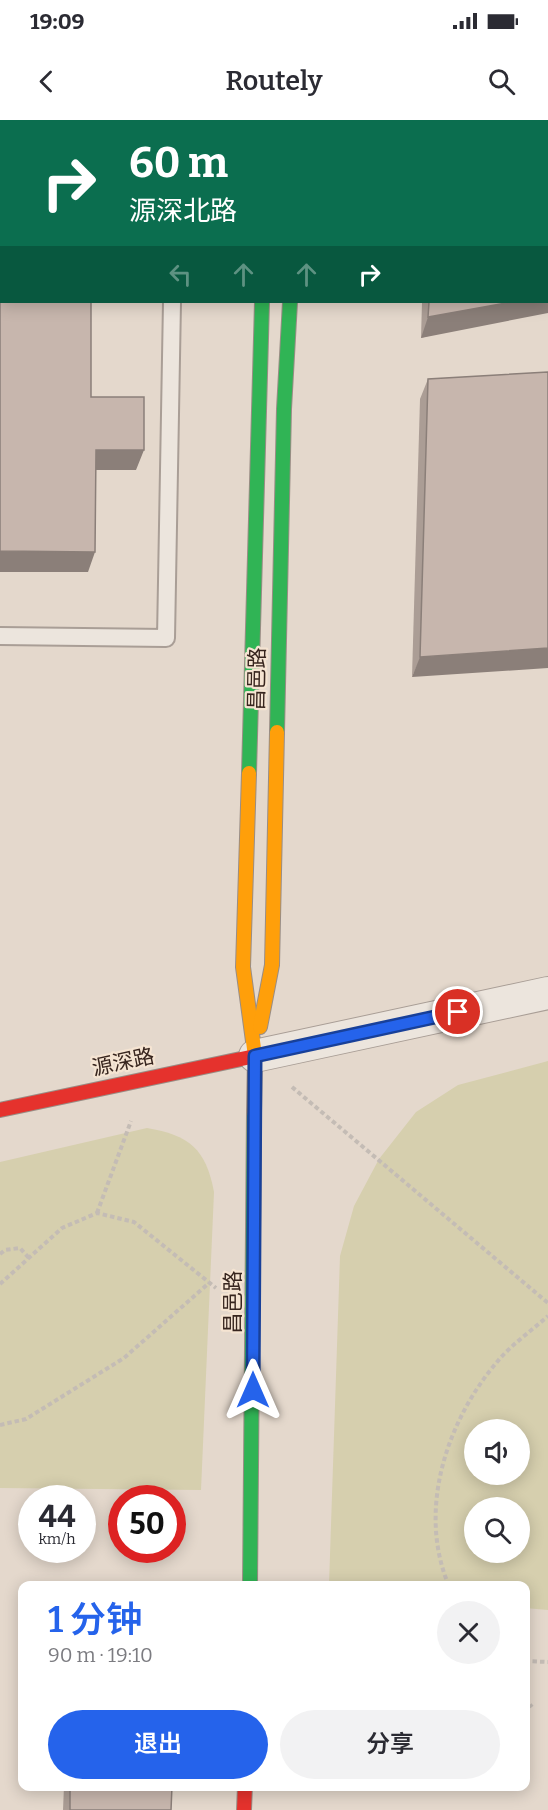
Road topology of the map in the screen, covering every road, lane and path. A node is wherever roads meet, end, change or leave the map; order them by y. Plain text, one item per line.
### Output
1 (172, 303) edge
2 (262, 303) edge
3 (290, 303) edge
4 (0, 636) edge
5 (548, 993) edge
6 (255, 1056) junction
7 (146, 1079) junction
8 (0, 1110) edge
9 (97, 1213) junction
10 (0, 1254) edge
11 (30, 1258) junction
12 (209, 1283) junction
13 (0, 1284) edge
14 (548, 1303) edge
15 (548, 1316) edge
16 (254, 1319) junction
17 (0, 1425) edge
18 (250, 1581) edge
19 (447, 1581) edge
20 (530, 1661) edge
21 (548, 1662) edge
22 (245, 1791) edge
23 (244, 1810) edge

1 - 4 lane
2 - 6 main road, 昌邑路
3 - 6 main road, 昌邑路
5 - 6 street
6 - 7 main road, 源深路
6 - 14 path
6 - 16 main road, 昌邑路
7 - 8 main road, 源深路
7 - 9 path
9 - 11 path
9 - 12 path
10 - 11 path
11 - 13 path
12 - 16 path
12 - 17 path
15 - 19 path
16 - 18 main road, 昌邑路
20 - 21 path
22 - 23 main road

